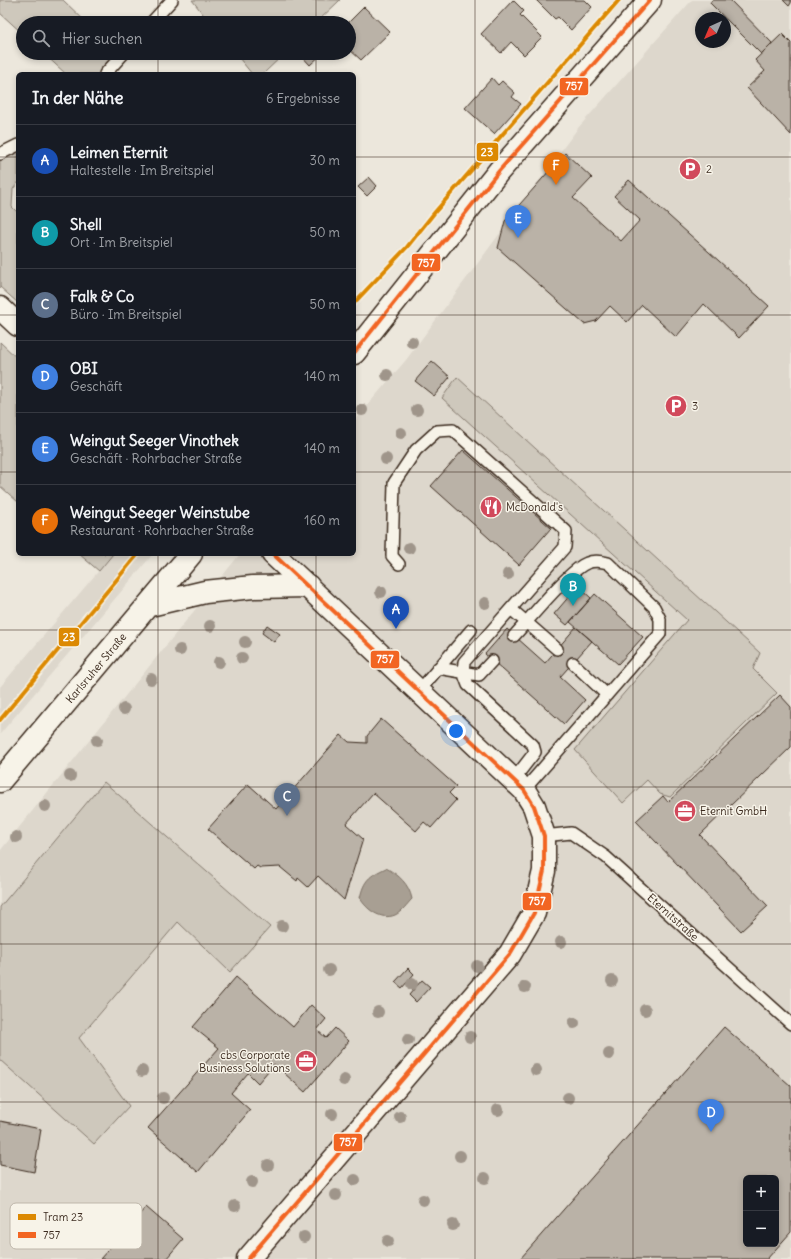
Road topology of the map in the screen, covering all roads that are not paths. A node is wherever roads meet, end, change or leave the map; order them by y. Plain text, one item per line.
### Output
1 (172, 0) edge
2 (650, 0) edge
3 (157, 16) edge
4 (118, 60) edge
5 (107, 72) edge
6 (16, 146) edge
7 (0, 154) edge
8 (0, 308) edge
9 (16, 323) edge
10 (356, 351) edge
11 (189, 556) edge
12 (275, 556) edge
13 (399, 564) dead end
14 (308, 586) junction
15 (150, 605) junction
16 (511, 609) junction
17 (527, 622) junction
18 (471, 630) dead end
19 (514, 636) dead end
20 (557, 649) dead end
21 (492, 661) dead end
22 (573, 663) dead end
23 (438, 668) junction
24 (463, 672) junction
25 (419, 691) junction
26 (607, 695) junction
27 (0, 781) edge
28 (519, 785) junction
29 (544, 836) junction
30 (791, 1024) edge
31 (248, 1259) edge

1 - 3 lane
2 - 10 main road
4 - 5 lane
6 - 7 lane
8 - 9 main road
11 - 15 main road, Karlsruher Straße
12 - 14 main road
13 - 16 lane
14 - 15 main road
14 - 25 main road
15 - 27 main road, Karlsruher Straße
16 - 17 lane
16 - 24 lane
17 - 19 lane
17 - 20 lane
17 - 26 lane
18 - 23 lane
21 - 24 lane
22 - 26 lane
23 - 24 lane
23 - 25 lane
24 - 28 lane
25 - 28 main road
26 - 28 lane
28 - 29 main road
29 - 30 lane, Eternitstraße
29 - 31 main road

